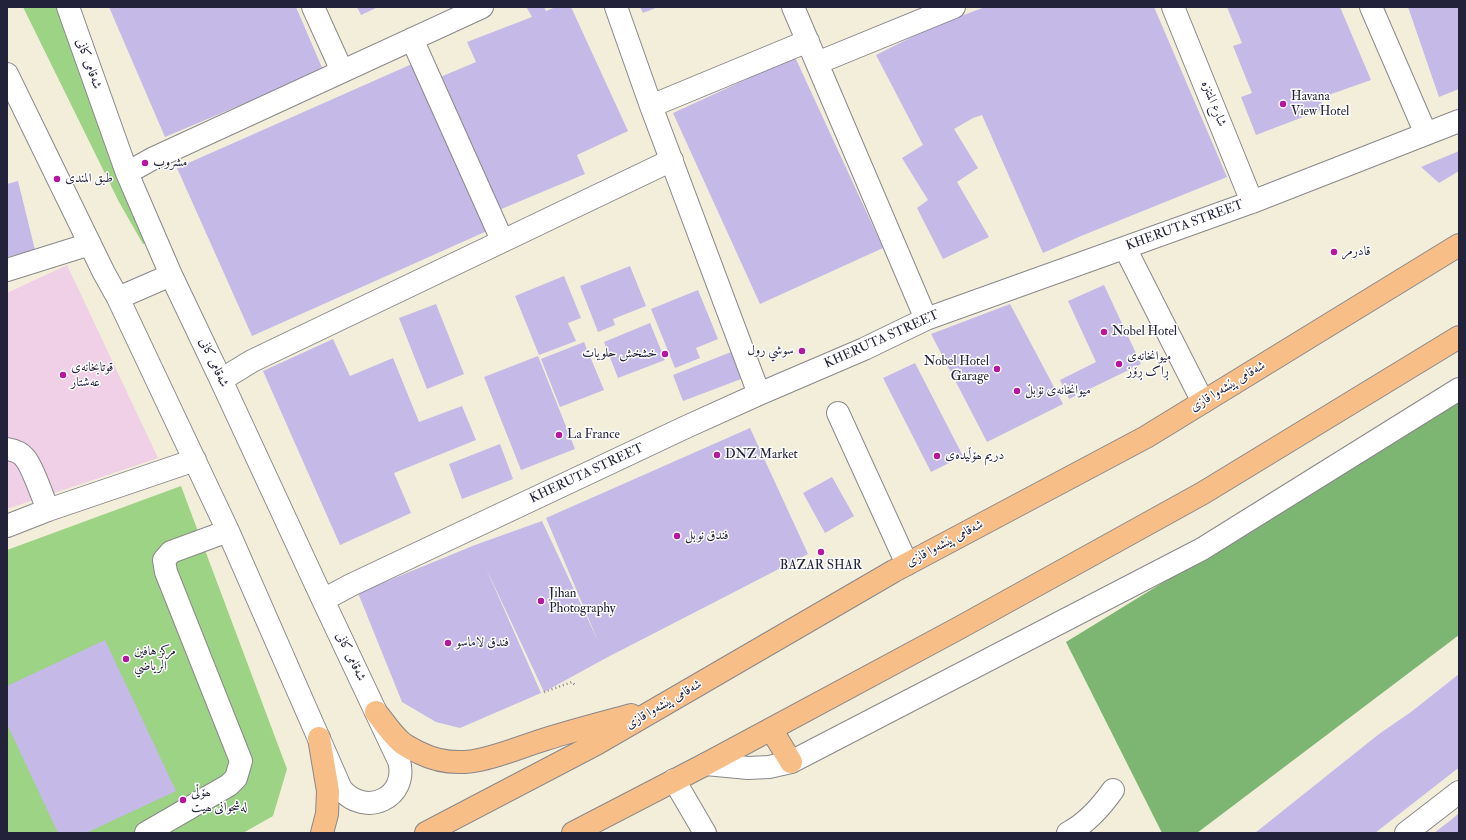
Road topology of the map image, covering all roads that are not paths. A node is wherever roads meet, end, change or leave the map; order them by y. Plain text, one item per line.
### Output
1 (68, 7) edge
2 (313, 7) edge
3 (482, 7) edge
4 (616, 7) edge
5 (793, 7) edge
6 (954, 7) edge
7 (1173, 7) edge
8 (1371, 7) edge
9 (412, 39) junction
10 (808, 41) junction
11 (817, 63) junction
12 (342, 71) junction
13 (7, 74) edge
14 (651, 106) junction
15 (15, 111) edge
16 (1459, 121) edge
17 (1426, 134) junction
18 (672, 160) junction
19 (127, 174) junction
20 (1252, 202) junction
21 (502, 240) junction
22 (90, 244) junction
23 (1459, 245) edge
24 (1125, 248) junction
25 (7, 270) edge
26 (171, 275) junction
27 (118, 298) junction
28 (926, 319) junction
29 (1459, 337) edge
30 (221, 380) junction
31 (1459, 389) edge
32 (759, 394) junction
33 (1203, 402) junction
34 (838, 413) dead end
35 (7, 449) edge
36 (194, 460) junction
37 (48, 510) junction
38 (7, 526) edge
39 (228, 531) junction
40 (907, 564) junction
41 (323, 600) junction
42 (663, 706) junction
43 (376, 712) junction
44 (772, 729) junction
45 (318, 738) junction
46 (791, 762) junction
47 (706, 764) junction
48 (674, 780) junction
49 (1113, 790) dead end
50 (1459, 792) edge
51 (146, 833) edge
52 (322, 833) edge
53 (426, 833) edge
54 (573, 833) edge
55 (705, 833) edge
56 (1068, 833) edge
57 (1406, 833) edge

1 - 19 street, شەقامی کانی
2 - 12 street
3 - 9 street
4 - 14 street
5 - 10 street
6 - 11 street
7 - 20 street, شارع المتنزه
8 - 17 street
9 - 12 street
9 - 21 street
10 - 11 street
10 - 14 street
11 - 28 street
12 - 19 street
13 - 15 street
14 - 18 street
15 - 22 street
16 - 17 street, KHERUTA STREET
17 - 20 street, KHERUTA STREET
18 - 21 street
18 - 32 street
19 - 26 street, شەقامی کانی
20 - 24 street, KHERUTA STREET
21 - 30 street
22 - 25 street
22 - 27 street
23 - 33 highway, شەقامی پێشەوا قازی
24 - 28 street, KHERUTA STREET
24 - 33 street
26 - 27 street
26 - 30 street, شەقامی کانی
27 - 36 street
28 - 32 street, KHERUTA STREET
29 - 44 highway
30 - 41 street, شەقامی کانی
31 - 46 street
32 - 41 street, KHERUTA STREET
33 - 40 highway, شەقامی پێشەوا قازی
34 - 40 street
35 - 37 street
36 - 37 street
36 - 39 street
37 - 38 street
39 - 45 street
39 - 51 street
40 - 42 highway, شەقامی پێشەوا قازی
41 - 43 street, شەقامی کانی
42 - 43 highway
42 - 53 highway, شەقامی پێشەوا قازی
43 - 45 street, شەقامی کانی
44 - 46 highway
44 - 47 highway
45 - 52 highway
46 - 47 street
47 - 48 highway
48 - 54 highway
48 - 55 street
49 - 56 street
50 - 57 street

